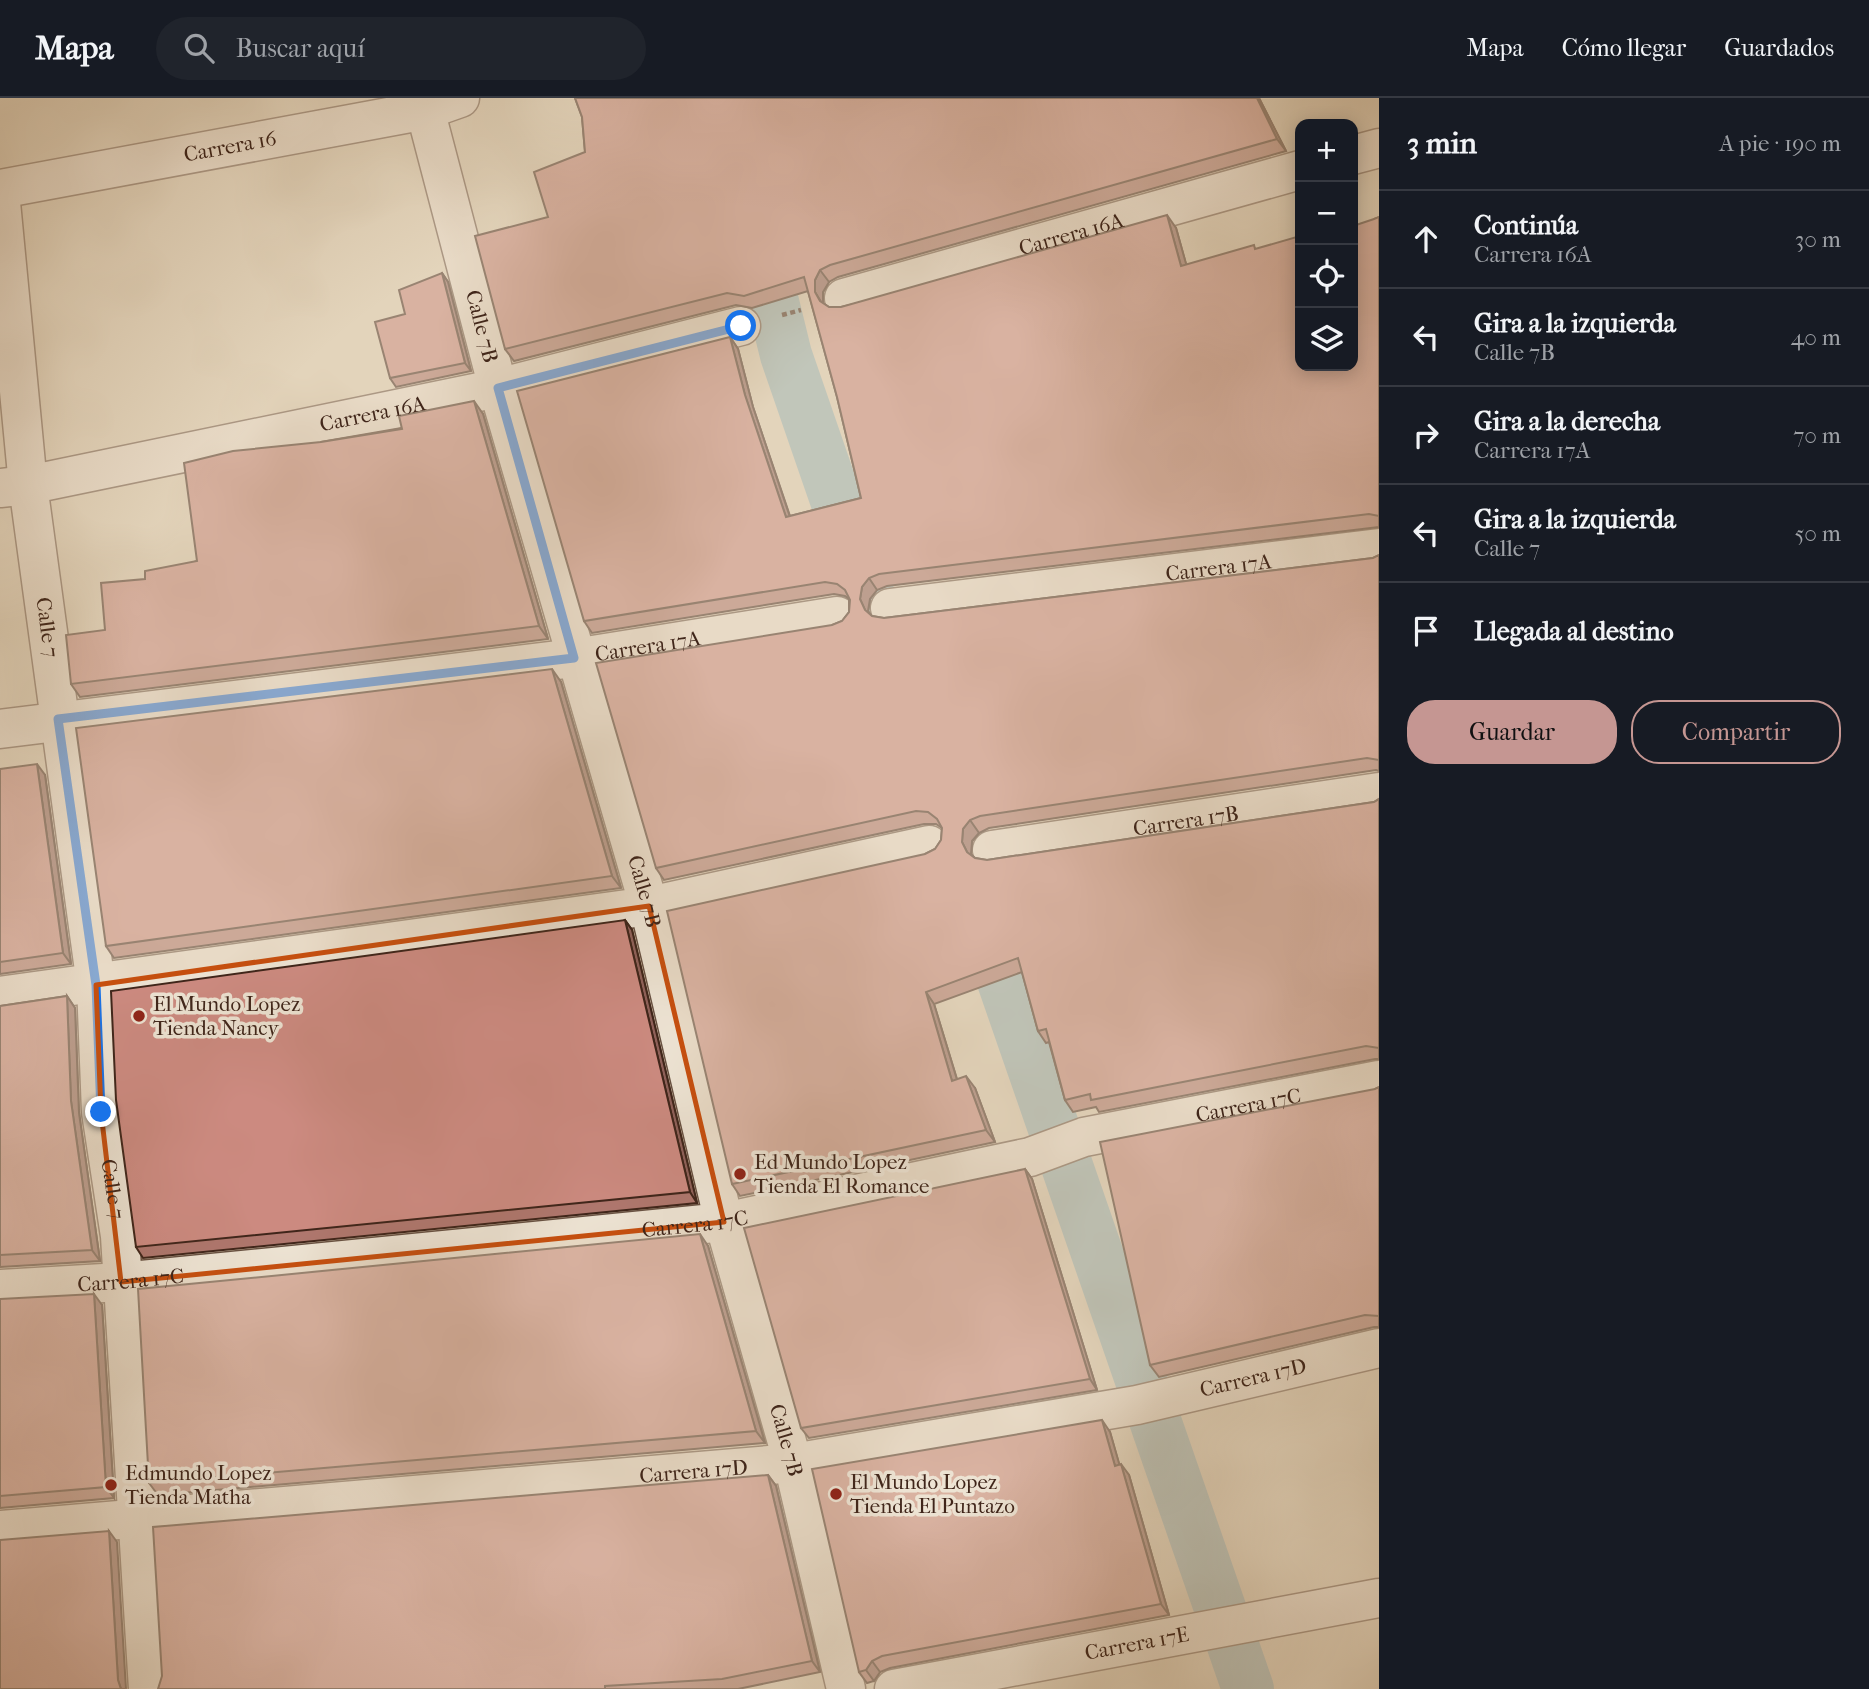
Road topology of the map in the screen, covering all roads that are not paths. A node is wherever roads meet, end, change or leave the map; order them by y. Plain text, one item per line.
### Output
1 (436, 102) edge
2 (1379, 148) edge
3 (1358, 154) edge
4 (1295, 171) edge
5 (0, 190) edge
6 (844, 298) road end
7 (741, 326) road end
8 (498, 388) junction
9 (14, 486) edge
10 (1379, 548) edge
11 (890, 608) dead end
12 (837, 616) dead end
13 (574, 658) junction
14 (58, 719) junction
15 (0, 729) edge
16 (1379, 792) edge
17 (929, 845) dead end
18 (992, 850) dead end
19 (649, 906) junction
20 (96, 985) junction
21 (0, 996) edge
22 (1379, 1080) edge
23 (724, 1222) junction
24 (121, 1282) junction
25 (0, 1289) edge
26 (1379, 1348) edge
27 (793, 1463) junction
28 (138, 1517) junction
29 (0, 1530) edge
30 (1379, 1598) edge
31 (148, 1689) edge
32 (846, 1689) edge
33 (894, 1689) edge

1 - 5 street, Carrera 16
1 - 8 street, Calle 7B
2 - 3 street
4 - 6 street, Carrera 16A
5 - 9 street, Calle 7
7 - 8 street, Carrera 16A
8 - 9 street, Carrera 16A
8 - 13 street, Calle 7B
9 - 14 street, Calle 7
10 - 11 street, Carrera 17A
12 - 13 street, Carrera 17A
13 - 14 street, Carrera 17A
13 - 19 street, Calle 7B
14 - 15 street, Carrera 17A
14 - 20 street, Calle 7
16 - 18 street, Carrera 17B
17 - 19 street
19 - 20 street
19 - 23 street, Calle 7B
20 - 21 street
20 - 24 street, Calle 7
22 - 23 street, Carrera 17C
23 - 24 street, Carrera 17C
23 - 27 street, Calle 7B
24 - 25 street, Carrera 17C
24 - 28 street, Calle 7
26 - 27 street, Carrera 17D
27 - 28 street, Carrera 17D
27 - 32 street, Calle 7B
28 - 29 street, Carrera 17D
28 - 31 street, Calle 7
30 - 33 street, Carrera 17E

